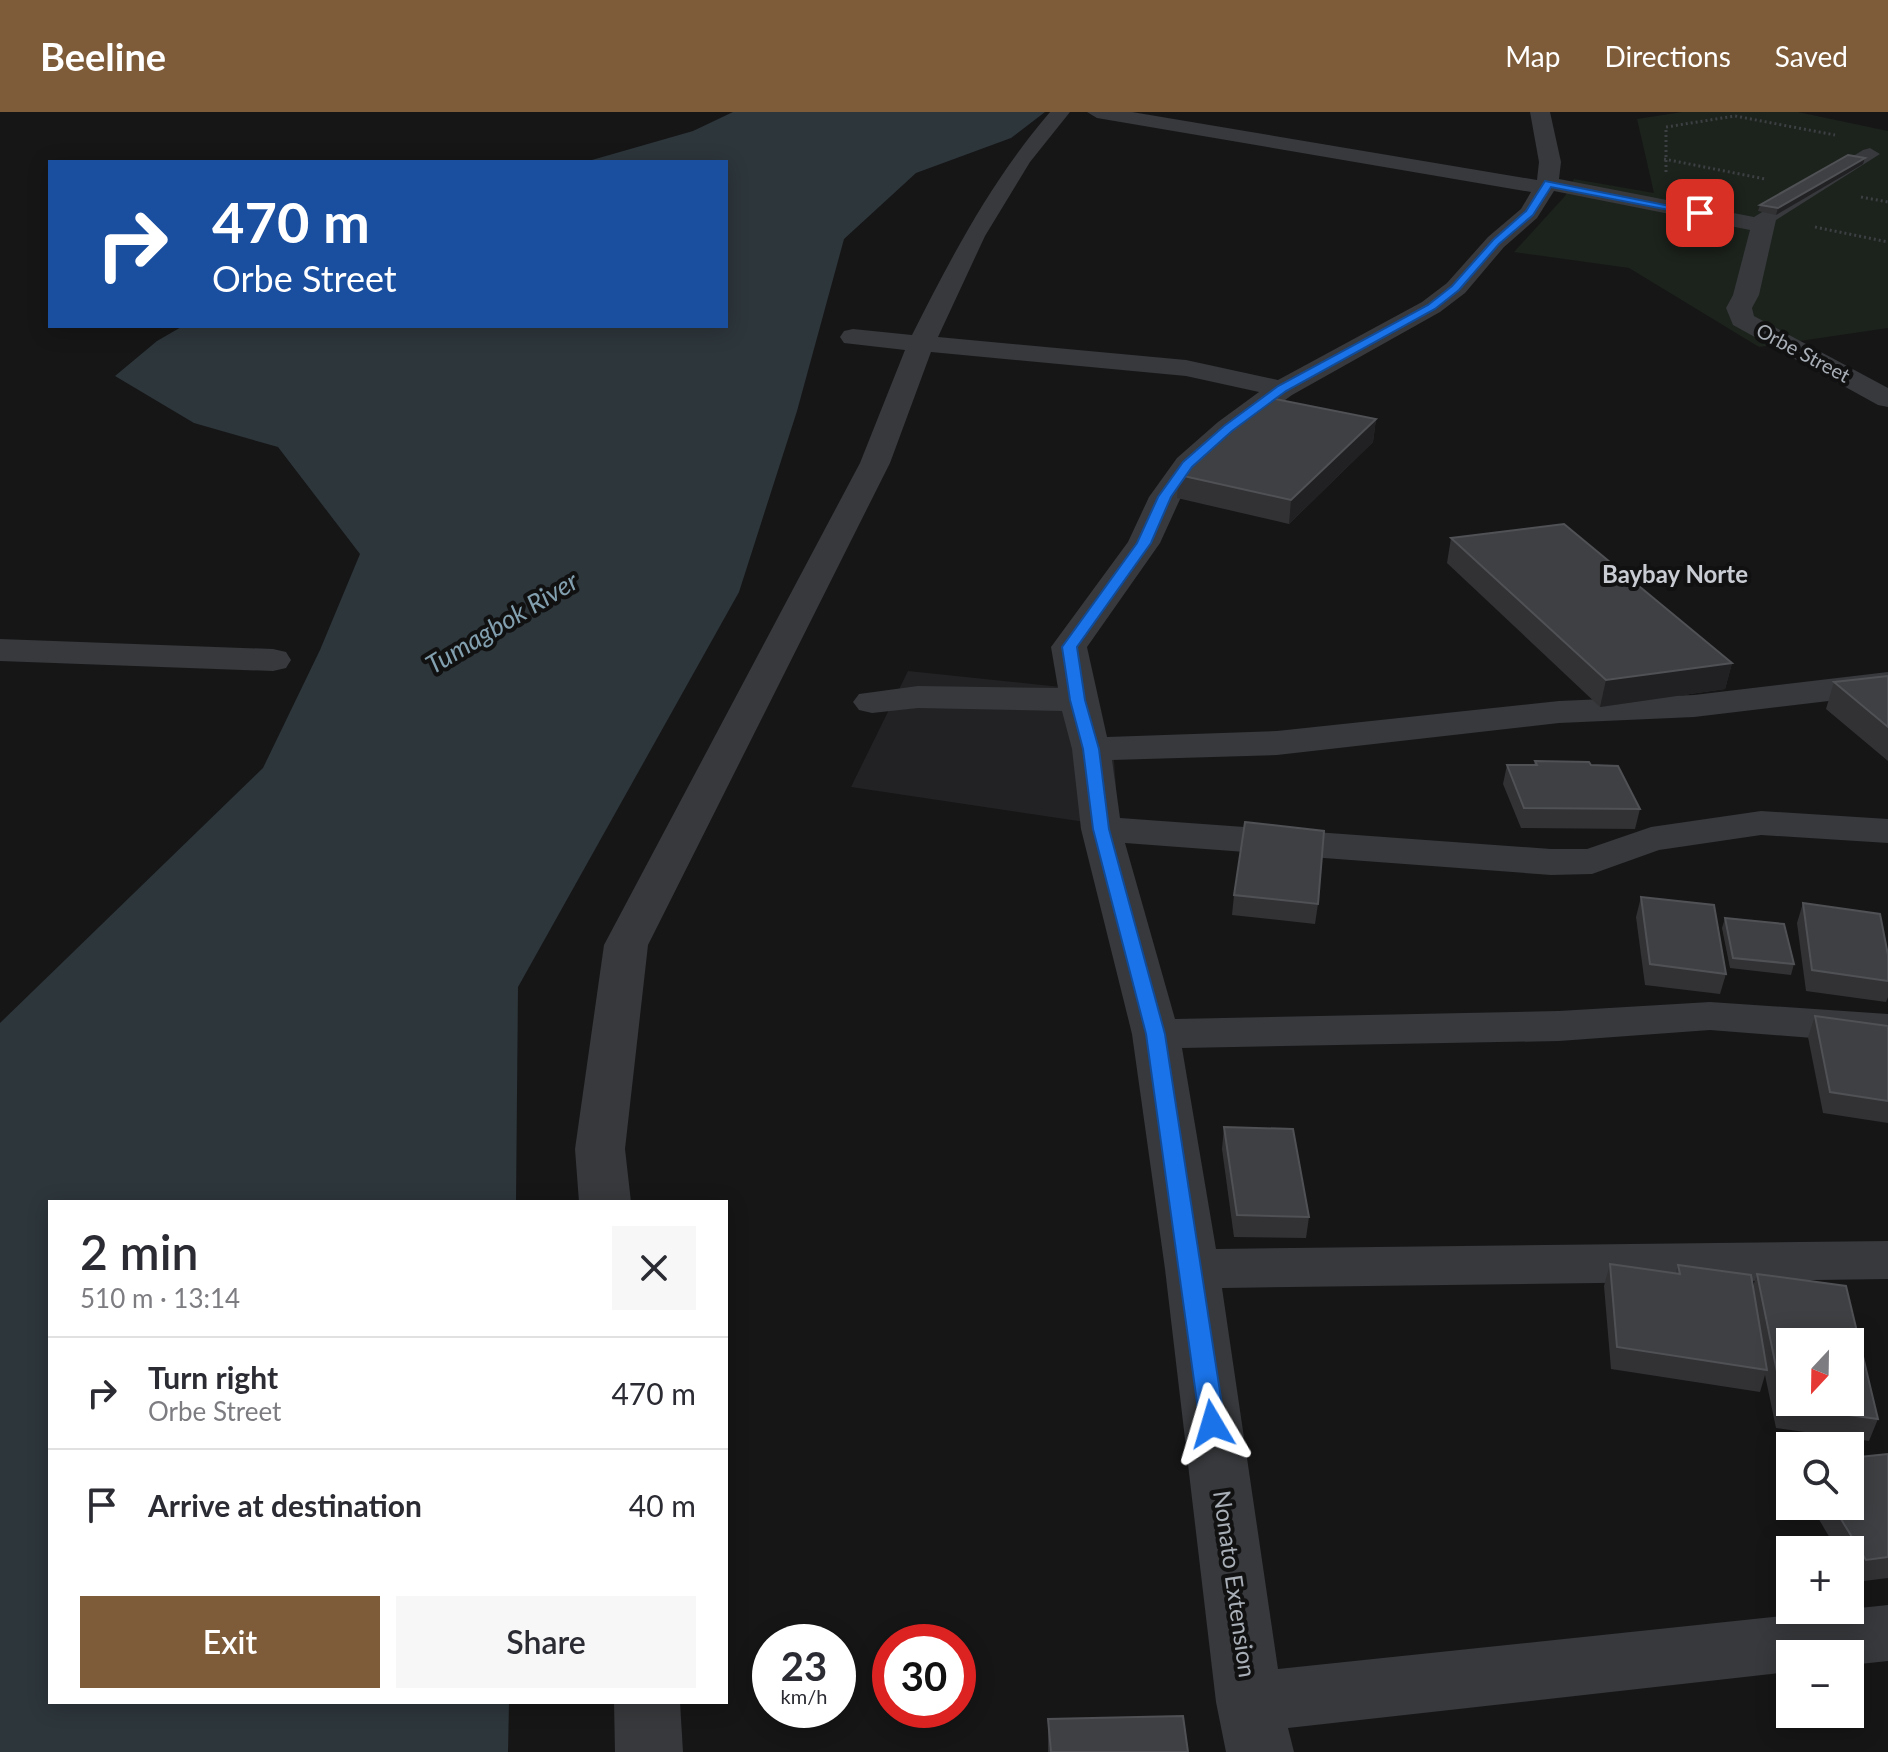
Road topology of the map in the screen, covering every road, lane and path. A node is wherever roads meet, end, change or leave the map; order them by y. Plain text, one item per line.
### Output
1 (1060, 112) edge
2 (1097, 112) edge
3 (1540, 112) edge
4 (1838, 136) dead end
5 (1870, 154) dead end
6 (1667, 184) dead end
7 (1547, 186) junction
8 (1763, 221) junction
9 (1888, 242) edge
10 (853, 337) dead end
11 (921, 344) junction
12 (1875, 382) edge
13 (1282, 389) junction
14 (1888, 399) edge
15 (0, 650) edge
16 (273, 660) dead end
17 (1888, 683) edge
18 (1078, 700) junction
19 (872, 702) dead end
20 (1091, 749) junction
21 (1101, 829) junction
22 (1888, 831) edge
23 (1888, 1029) edge
24 (1156, 1034) junction
25 (605, 1200) edge
26 (1888, 1260) edge
27 (1192, 1269) junction
28 (1888, 1633) edge
29 (647, 1704) edge
30 (1254, 1727) edge
31 (649, 1752) edge

1 - 11 street
2 - 7 street
3 - 7 street
4 - 6 path
5 - 8 street
7 - 8 street
7 - 13 street, Nonato Extension
8 - 9 path
8 - 12 street, Orbe Street
10 - 11 street
11 - 13 street
11 - 25 street
12 - 14 street, Orbe Street
13 - 18 street, Nonato Extension
15 - 16 street
17 - 20 street
18 - 19 street
18 - 20 street, Nonato Extension
20 - 21 street, Nonato Extension
21 - 22 street
21 - 24 street, Nonato Extension
23 - 24 street
24 - 27 street, Nonato Extension
26 - 27 street
27 - 30 street, Nonato Extension
28 - 30 street
29 - 31 street

